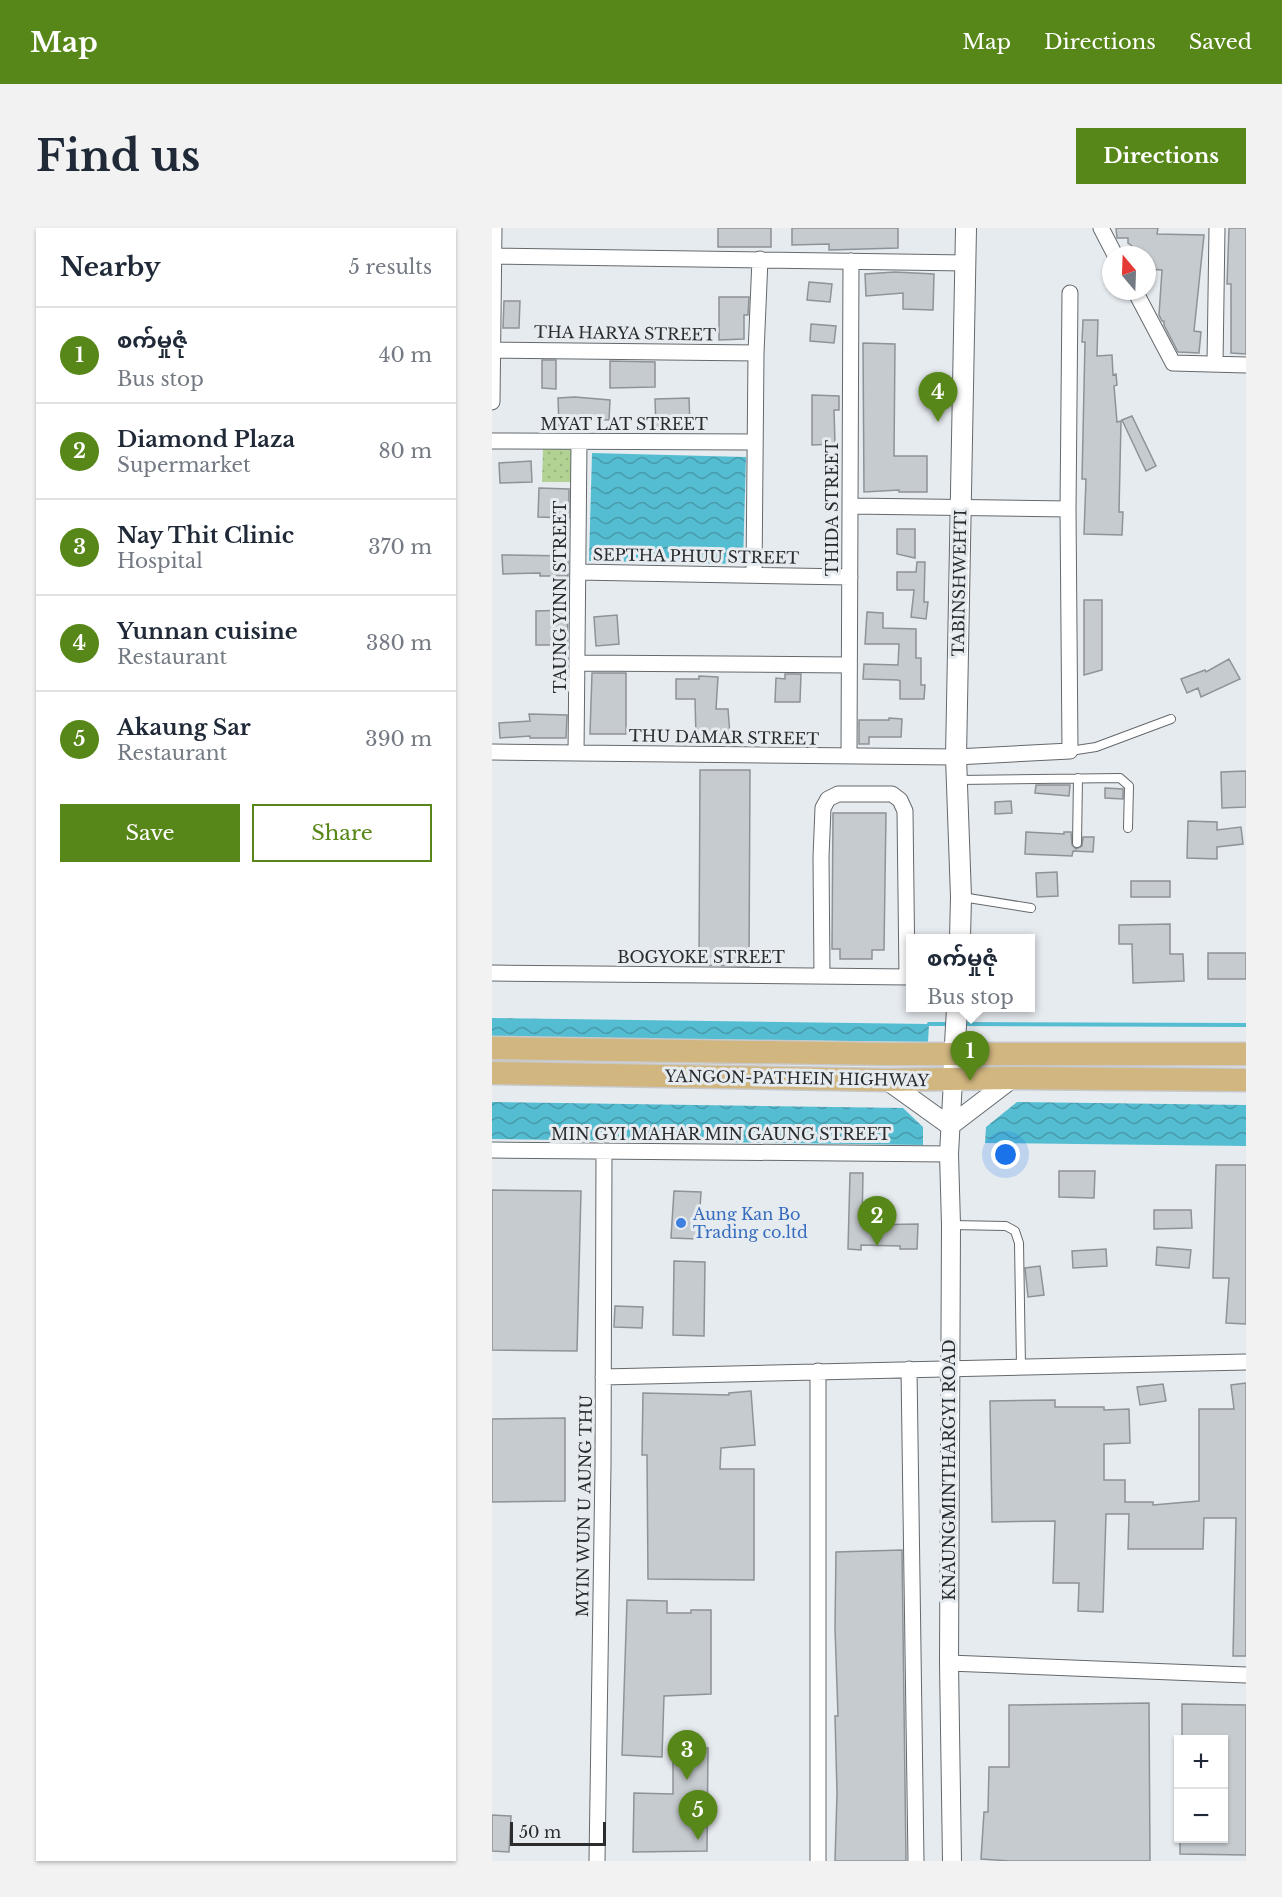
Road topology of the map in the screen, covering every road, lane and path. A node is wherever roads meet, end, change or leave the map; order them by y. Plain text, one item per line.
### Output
1 (494, 228) edge
2 (966, 228) edge
3 (1101, 228) edge
4 (1217, 228) edge
5 (1110, 246) edge
6 (493, 256) edge
7 (759, 260) junction
8 (851, 261) junction
9 (966, 262) junction
10 (1070, 293) dead end
11 (1140, 300) edge
12 (494, 350) junction
13 (756, 353) junction
14 (1215, 364) junction
15 (1246, 365) edge
16 (492, 402) edge
17 (492, 441) edge
18 (579, 442) junction
19 (755, 442) junction
20 (850, 506) junction
21 (961, 507) junction
22 (1068, 509) junction
23 (578, 572) junction
24 (754, 575) junction
25 (850, 576) junction
26 (578, 663) junction
27 (849, 665) junction
28 (1171, 719) dead end
29 (1070, 751) junction
30 (492, 752) edge
31 (576, 753) junction
32 (849, 756) junction
33 (956, 757) junction
34 (1078, 778) junction
35 (958, 780) junction
36 (1128, 828) dead end
37 (1077, 843) dead end
38 (961, 897) junction
39 (1031, 908) dead end
40 (907, 934) edge
41 (960, 934) edge
42 (492, 973) edge
43 (822, 976) junction
44 (906, 977) edge
45 (956, 1019) edge
46 (492, 1048) edge
47 (954, 1054) junction
48 (1246, 1054) edge
49 (492, 1072) edge
50 (1013, 1078) junction
51 (886, 1080) junction
52 (952, 1080) junction
53 (1246, 1080) edge
54 (950, 1126) junction
55 (492, 1150) edge
56 (604, 1151) junction
57 (949, 1154) junction
58 (951, 1225) junction
59 (1246, 1362) edge
60 (1021, 1366) junction
61 (950, 1368) junction
62 (909, 1369) junction
63 (818, 1371) junction
64 (603, 1377) junction
65 (949, 1663) junction
66 (1246, 1675) edge
67 (597, 1861) edge
68 (818, 1861) edge
69 (916, 1861) edge
70 (952, 1861) edge

1 - 6 street
2 - 9 main road, TABINSHWEHTI
3 - 5 street
4 - 14 street
6 - 7 street
6 - 12 street
7 - 8 street
7 - 13 street
8 - 9 street
8 - 20 street, THIDA STREET
9 - 21 main road, TABINSHWEHTI
10 - 22 street
11 - 14 street
12 - 13 street, THA HARYA STREET
12 - 16 street
13 - 19 street
14 - 15 street
17 - 18 street, MYAT LAT STREET
18 - 19 street, MYAT LAT STREET
18 - 23 street, TAUNG YINN STREET
19 - 24 street
20 - 21 street
20 - 25 street, THIDA STREET
21 - 22 street
21 - 33 main road, TABINSHWEHTI
22 - 29 street
23 - 24 street, SEPTHA PHUU STREET
23 - 26 street, TAUNG YINN STREET
24 - 25 street, SEPTHA PHUU STREET
25 - 27 street, THIDA STREET
26 - 27 street
26 - 31 street, TAUNG YINN STREET
27 - 32 street, THIDA STREET
28 - 29 lane
29 - 33 street, THU DAMAR STREET
30 - 31 street, THU DAMAR STREET
31 - 32 street, THU DAMAR STREET
32 - 33 street, THU DAMAR STREET
33 - 35 main road, TABINSHWEHTI
34 - 35 lane
34 - 36 lane
34 - 37 lane
35 - 38 main road, TABINSHWEHTI
38 - 39 lane
38 - 41 main road, TABINSHWEHTI
40 - 43 street
42 - 43 street, BOGYOKE STREET
43 - 44 street, BOGYOKE STREET
45 - 47 main road
46 - 47 main road, YANGON-PATHEIN HIGHWAY
47 - 48 main road, YANGON-PATHEIN HIGHWAY
47 - 52 main road
49 - 51 main road, YANGON-PATHEIN HIGHWAY
50 - 52 main road, YANGON-PATHEIN HIGHWAY
50 - 53 main road, YANGON-PATHEIN HIGHWAY
50 - 54 street
51 - 52 main road, YANGON-PATHEIN HIGHWAY
51 - 54 street
52 - 54 street, KNAUNGMINTHARGYI ROAD
54 - 57 street, KNAUNGMINTHARGYI ROAD
55 - 56 street, MIN GYI MAHAR MIN GAUNG STREET
56 - 57 street, MIN GYI MAHAR MIN GAUNG STREET
56 - 64 street, MYIN WUN U AUNG THU
57 - 58 street, KNAUNGMINTHARGYI ROAD
58 - 60 lane
58 - 61 street, KNAUNGMINTHARGYI ROAD
59 - 60 street
60 - 61 street
61 - 62 street
61 - 65 street, KNAUNGMINTHARGYI ROAD
62 - 63 street
62 - 69 street
63 - 64 street
63 - 68 street
64 - 67 street, MYIN WUN U AUNG THU
65 - 66 street
65 - 70 street, KNAUNGMINTHARGYI ROAD

